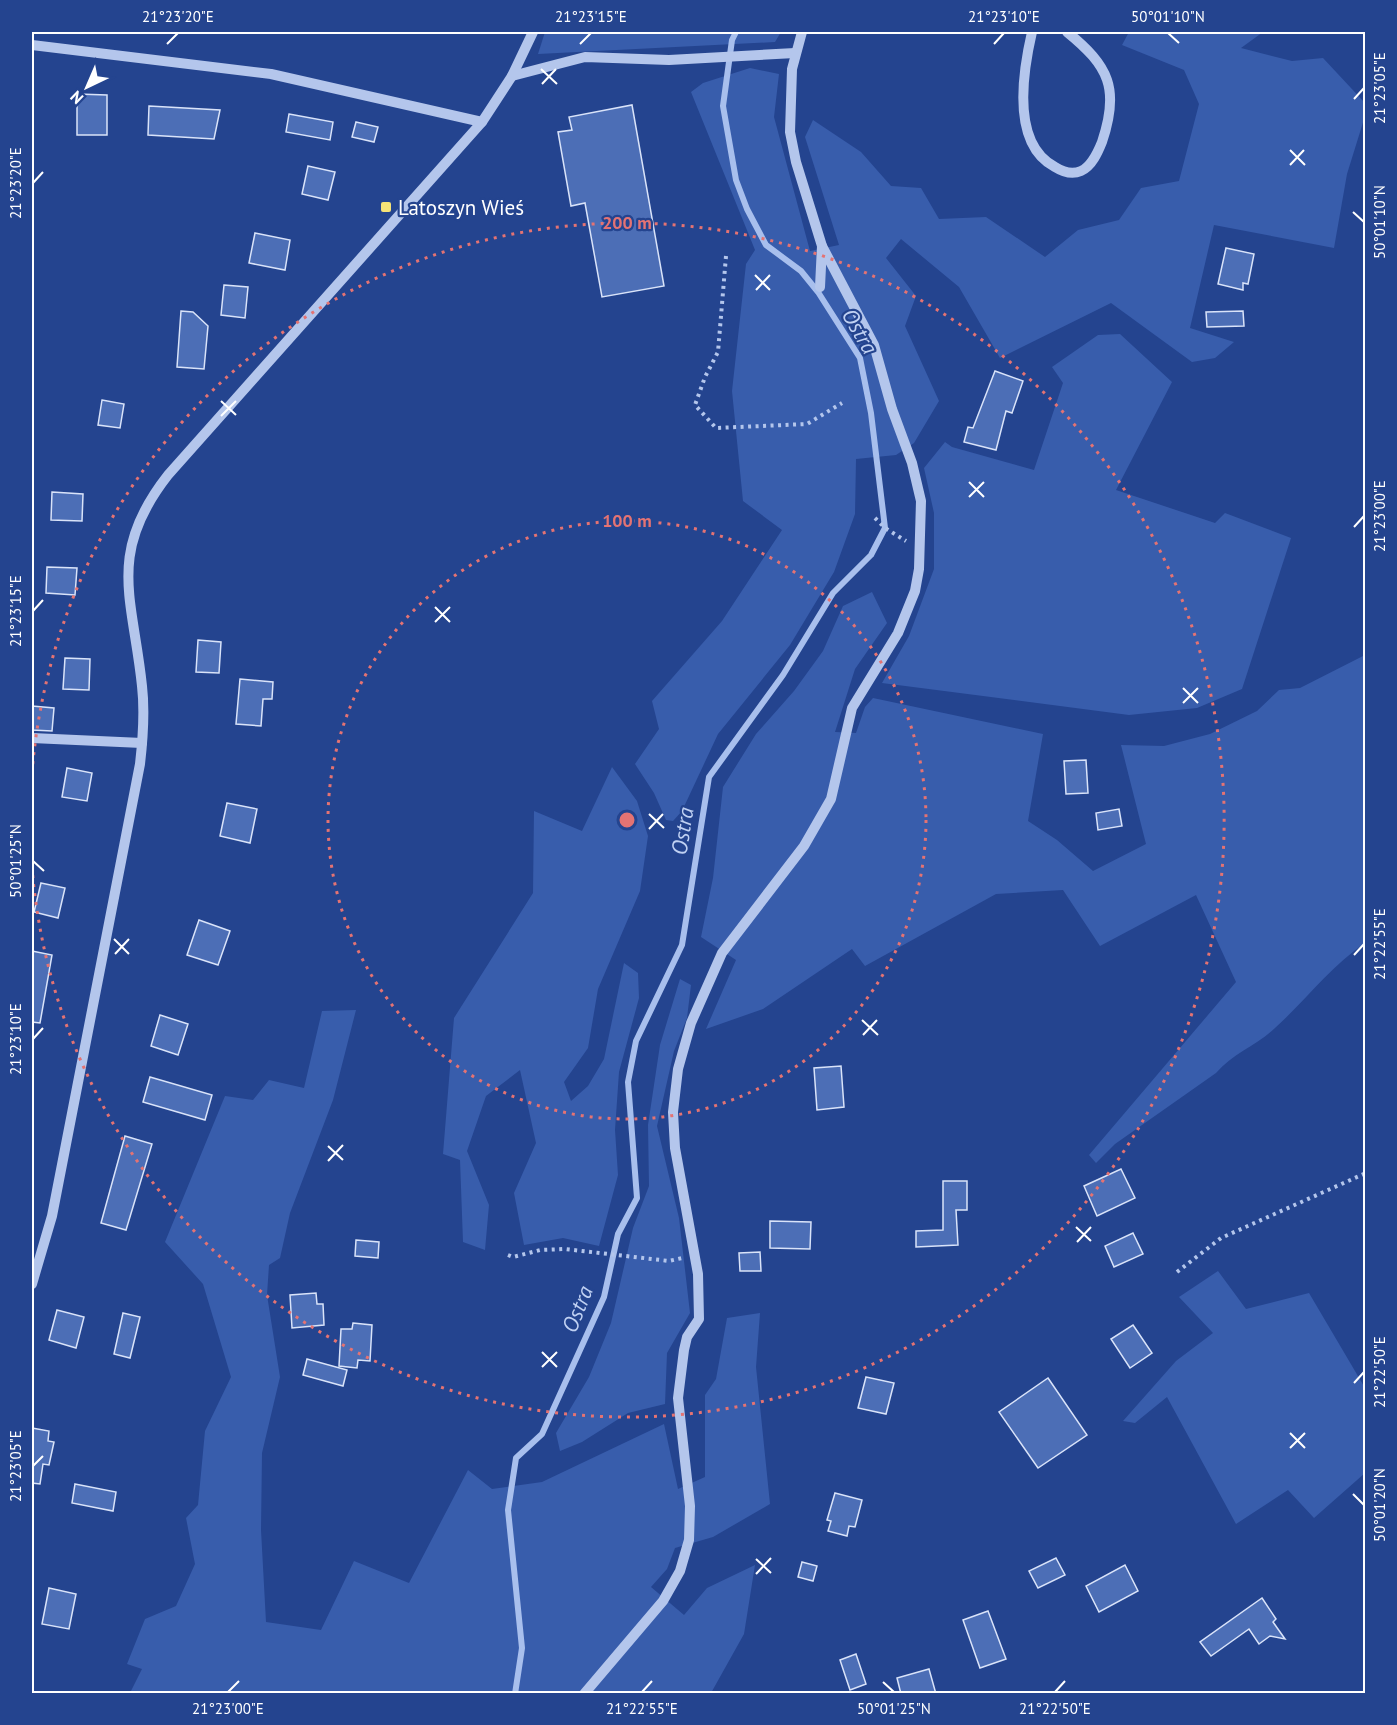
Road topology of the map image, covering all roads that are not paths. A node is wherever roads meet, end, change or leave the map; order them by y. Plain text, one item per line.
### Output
1 (533, 32) edge
2 (802, 32) edge
3 (1032, 32) edge
4 (1067, 32) edge
5 (32, 45) edge
6 (795, 53) junction
7 (512, 76) junction
8 (482, 122) junction
9 (822, 246) junction
10 (820, 287) dead end
11 (32, 738) edge
12 (142, 742) junction
13 (32, 1284) edge
14 (584, 1694) edge

1 - 7 street
2 - 6 street
3 - 4 street
5 - 8 street
6 - 7 street
6 - 9 street
7 - 8 street
8 - 12 street
9 - 10 street
9 - 14 street
11 - 12 street
12 - 13 street

